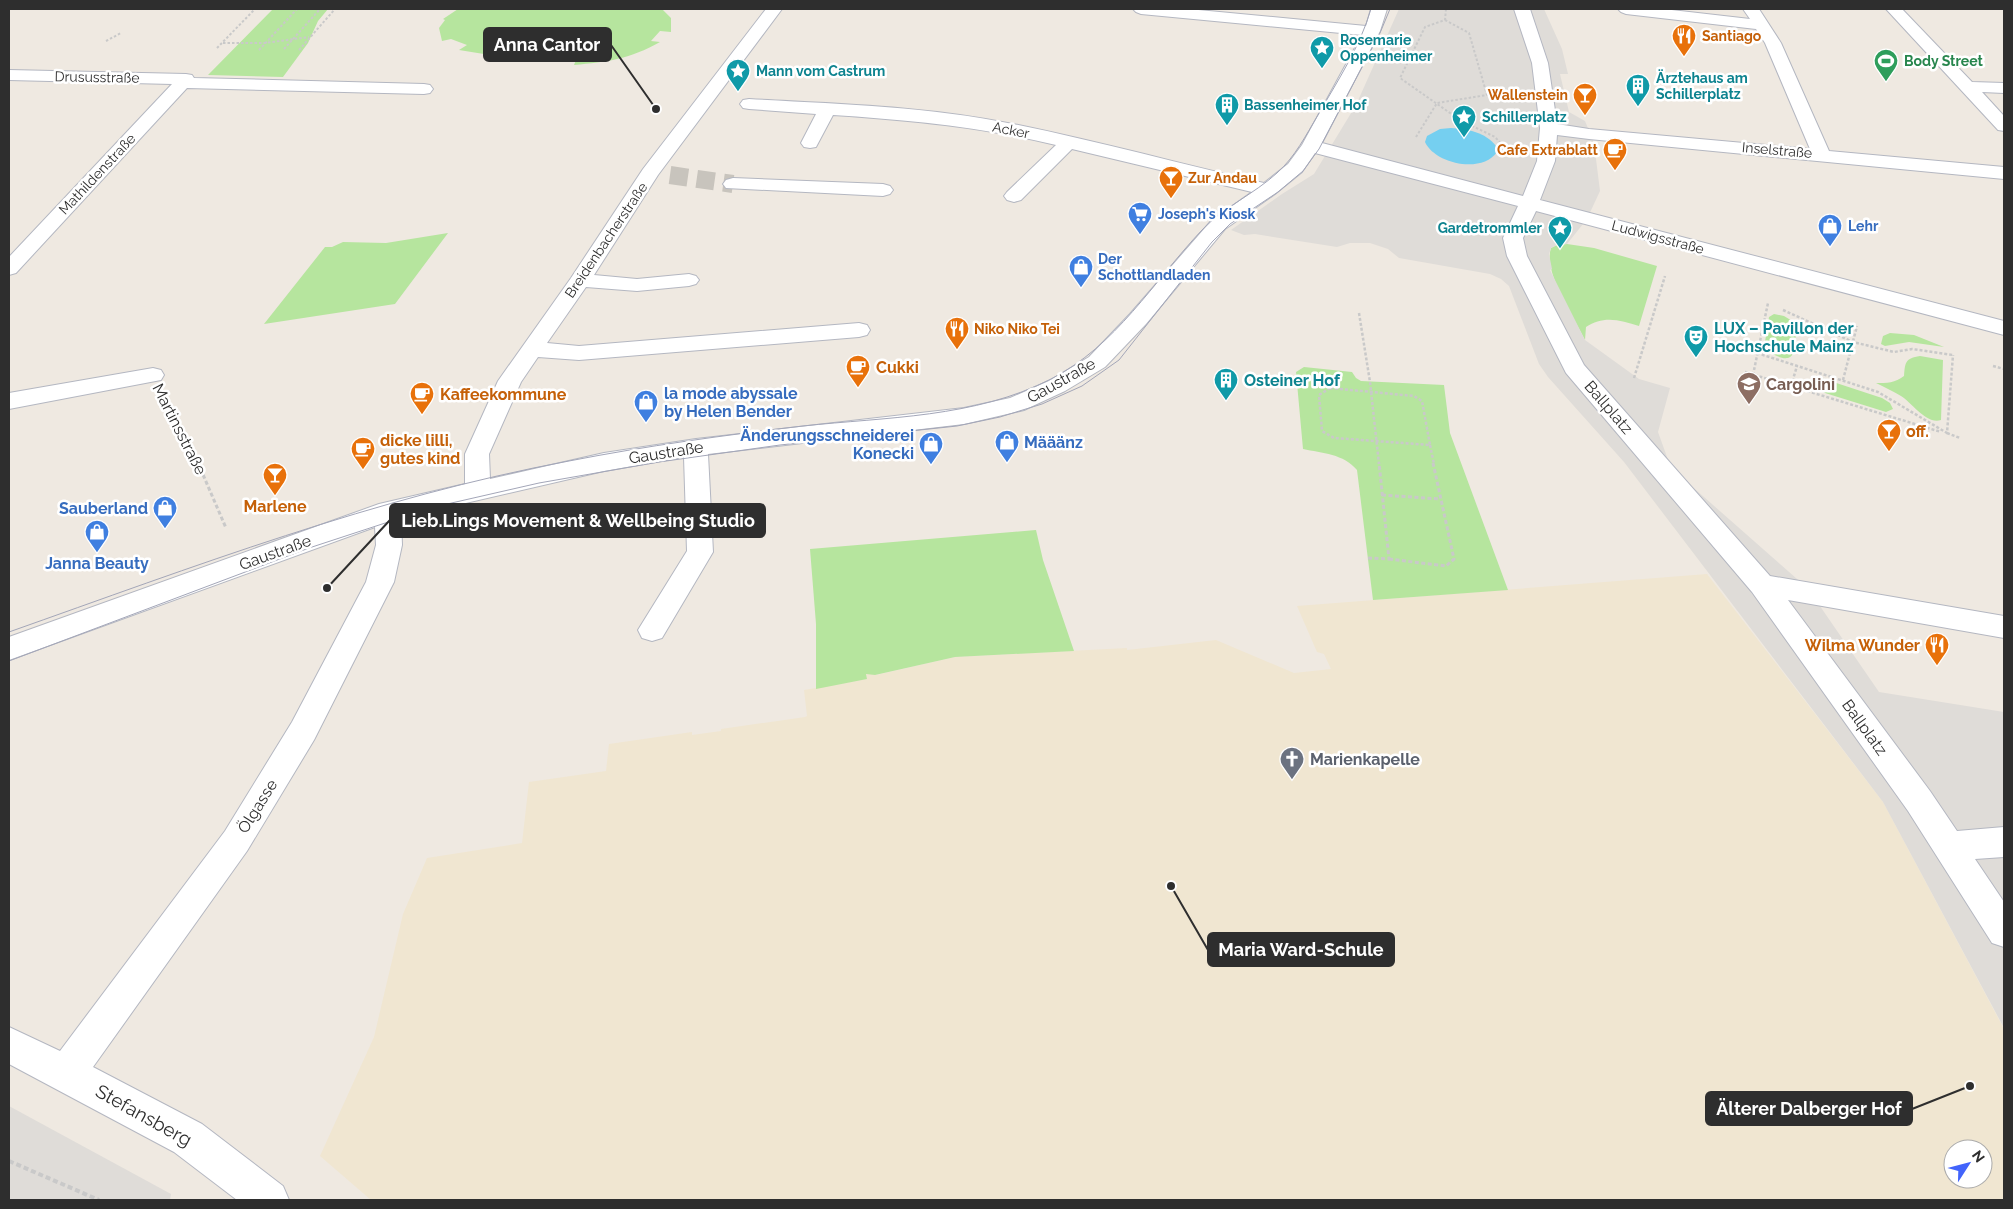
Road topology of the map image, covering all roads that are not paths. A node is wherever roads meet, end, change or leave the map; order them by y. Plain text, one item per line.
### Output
1 (774, 9) edge
2 (1141, 9) edge
3 (1379, 9) edge
4 (1522, 9) edge
5 (1626, 9) edge
6 (1750, 9) edge
7 (1894, 9) edge
8 (1761, 25) junction
9 (1372, 31) junction
10 (9, 75) edge
11 (184, 81) junction
12 (1970, 88) junction
13 (2004, 88) edge
14 (424, 89) dead end
15 (749, 104) dead end
16 (828, 108) junction
17 (2004, 126) edge
18 (1549, 128) junction
19 (810, 143) dead end
20 (1068, 143) junction
21 (1311, 146) junction
22 (1821, 154) junction
23 (650, 173) junction
24 (2004, 173) edge
25 (670, 175) tunnel mouth
26 (733, 184) tunnel mouth
27 (883, 190) dead end
28 (1268, 190) junction
29 (1014, 196) dead end
30 (1529, 204) junction
31 (9, 269) edge
32 (580, 280) junction
33 (689, 280) dead end
34 (2004, 328) edge
35 (859, 330) dead end
36 (532, 349) junction
37 (153, 375) road end
38 (9, 400) edge
39 (696, 447) junction
40 (478, 490) junction
41 (388, 511) junction
42 (1762, 584) junction
43 (2004, 626) edge
44 (652, 630) dead end
45 (9, 649) edge
46 (2004, 842) edge
47 (1950, 846) junction
48 (2004, 931) edge
49 (9, 1044) edge
50 (66, 1073) junction
51 (270, 1200) edge

1 - 23 street, Breidenbacherstraße
2 - 9 street
3 - 9 street
4 - 18 street
5 - 8 street
6 - 8 street
7 - 12 street
8 - 22 street
9 - 21 street
10 - 11 street, Drususstraße
11 - 14 street, Drususstraße
11 - 31 street, Mathildenstraße
12 - 13 street
12 - 17 street
15 - 16 street, Acker
16 - 19 street
16 - 20 street, Acker
18 - 22 street, Inselstraße
18 - 30 street
20 - 28 street, Acker
20 - 29 street
21 - 28 street
21 - 30 street, Ludwigsstraße
22 - 24 street, Inselstraße
23 - 25 street
23 - 32 street, Breidenbacherstraße
26 - 27 street
28 - 39 street, Gaustraße
30 - 34 street, Ludwigsstraße
30 - 42 street, Ballplatz
32 - 33 street
32 - 36 street, Breidenbacherstraße
35 - 36 street
36 - 40 street, Breidenbacherstraße
37 - 38 street, Martinsstraße
39 - 40 street, Gaustraße
39 - 44 street
40 - 41 street, Gaustraße
41 - 45 street, Gaustraße
41 - 50 street, Ölgasse
42 - 43 street
42 - 47 street, Ballplatz
46 - 47 street
47 - 48 street, Ballplatz
49 - 50 street, Stefansberg
50 - 51 street, Stefansberg

